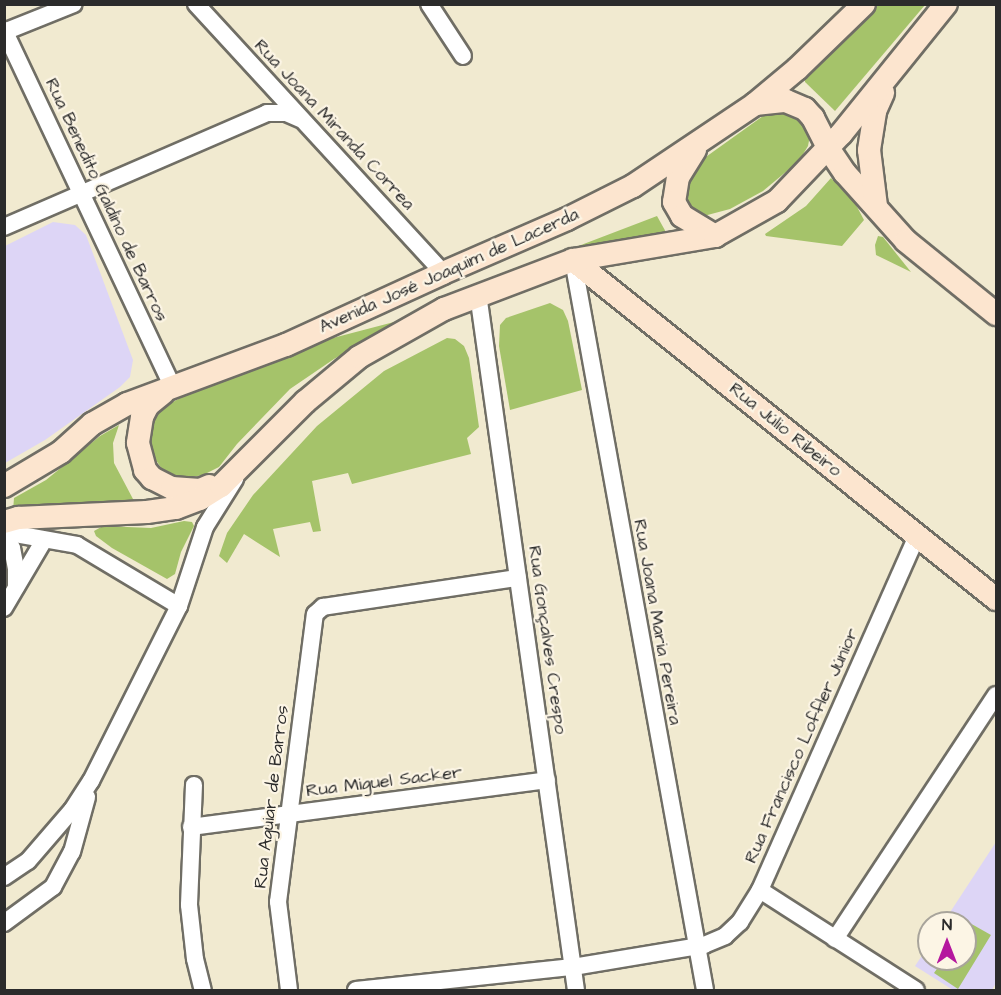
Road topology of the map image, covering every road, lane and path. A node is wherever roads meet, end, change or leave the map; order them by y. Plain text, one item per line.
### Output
1 (74, 4) edge
2 (196, 4) edge
3 (429, 4) edge
4 (864, 4) edge
5 (946, 4) edge
6 (5, 32) edge
7 (463, 56) dead end
8 (890, 76) junction
9 (269, 85) junction
10 (755, 104) junction
11 (267, 113) junction
12 (304, 122) junction
13 (705, 136) junction
14 (828, 148) junction
15 (81, 193) junction
16 (876, 206) junction
17 (4, 227) edge
18 (715, 236) junction
19 (573, 260) junction
20 (443, 273) junction
21 (478, 294) junction
22 (996, 314) edge
23 (172, 386) junction
24 (250, 456) junction
25 (4, 486) edge
26 (4, 522) edge
27 (4, 532) edge
28 (917, 536) junction
29 (4, 539) edge
30 (44, 540) junction
31 (518, 578) junction
32 (16, 588) junction
33 (996, 599) edge
34 (179, 606) junction
35 (4, 608) edge
36 (996, 695) edge
37 (547, 780) junction
38 (91, 782) junction
39 (194, 784) dead end
40 (290, 814) junction
41 (190, 827) junction
42 (4, 877) edge
43 (760, 890) junction
44 (4, 923) edge
45 (835, 939) junction
46 (696, 947) junction
47 (573, 967) junction
48 (203, 990) edge
49 (289, 990) edge
50 (356, 990) edge
51 (576, 990) edge
52 (705, 990) edge
53 (916, 990) edge

1 - 6 street
2 - 9 street, Rua Joana Miranda Correa
3 - 7 street
4 - 10 main road, Avenida José Joaquim de Lacerda
5 - 8 main road, Avenida José Joaquim de Lacerda
6 - 15 street, Rua Benedito Galdino de Barros
8 - 14 main road, Avenida José Joaquim de Lacerda
8 - 16 main road
9 - 11 street
9 - 12 street, Rua Joana Miranda Correa
10 - 13 main road, Avenida José Joaquim de Lacerda
10 - 14 main road
11 - 12 street
11 - 15 street
12 - 20 street, Rua Joana Miranda Correa
13 - 18 main road
13 - 20 main road, Avenida José Joaquim de Lacerda
14 - 16 main road
14 - 18 main road, Avenida José Joaquim de Lacerda
15 - 17 street
15 - 23 street, Rua Benedito Galdino de Barros
16 - 22 main road
18 - 19 main road, Avenida José Joaquim de Lacerda
19 - 21 main road, Avenida José Joaquim de Lacerda
19 - 28 main road, Rua Júlio Ribeiro
19 - 46 street, Rua Joana Maria Pereira
20 - 23 main road, Avenida José Joaquim de Lacerda
21 - 24 main road, Avenida José Joaquim de Lacerda
21 - 31 street, Rua Gonçalves Crespo
23 - 24 main road
23 - 25 main road, Avenida José Joaquim de Lacerda
24 - 26 main road, Avenida José Joaquim de Lacerda
24 - 34 street
27 - 30 street
28 - 33 main road, Rua Júlio Ribeiro
28 - 43 street, Rua Francisco Loffler Júnior
29 - 32 street
30 - 32 street
30 - 34 street
31 - 37 street, Rua Gonçalves Crespo
31 - 40 street, Rua Aguiar de Barros
32 - 35 street
34 - 38 street
36 - 45 street
37 - 40 street, Rua Miguel Sacker
37 - 47 street, Rua Gonçalves Crespo
38 - 42 street
38 - 44 street
39 - 41 street
40 - 41 street, Rua Miguel Sacker
40 - 49 street, Rua Aguiar de Barros
41 - 48 street
43 - 45 street
43 - 46 street, Rua Francisco Loffler Júnior
45 - 53 street
46 - 47 street, Rua Francisco Loffler Júnior
46 - 52 street, Rua Joana Maria Pereira
47 - 50 street, Rua Francisco Loffler Júnior
47 - 51 street, Rua Gonçalves Crespo

